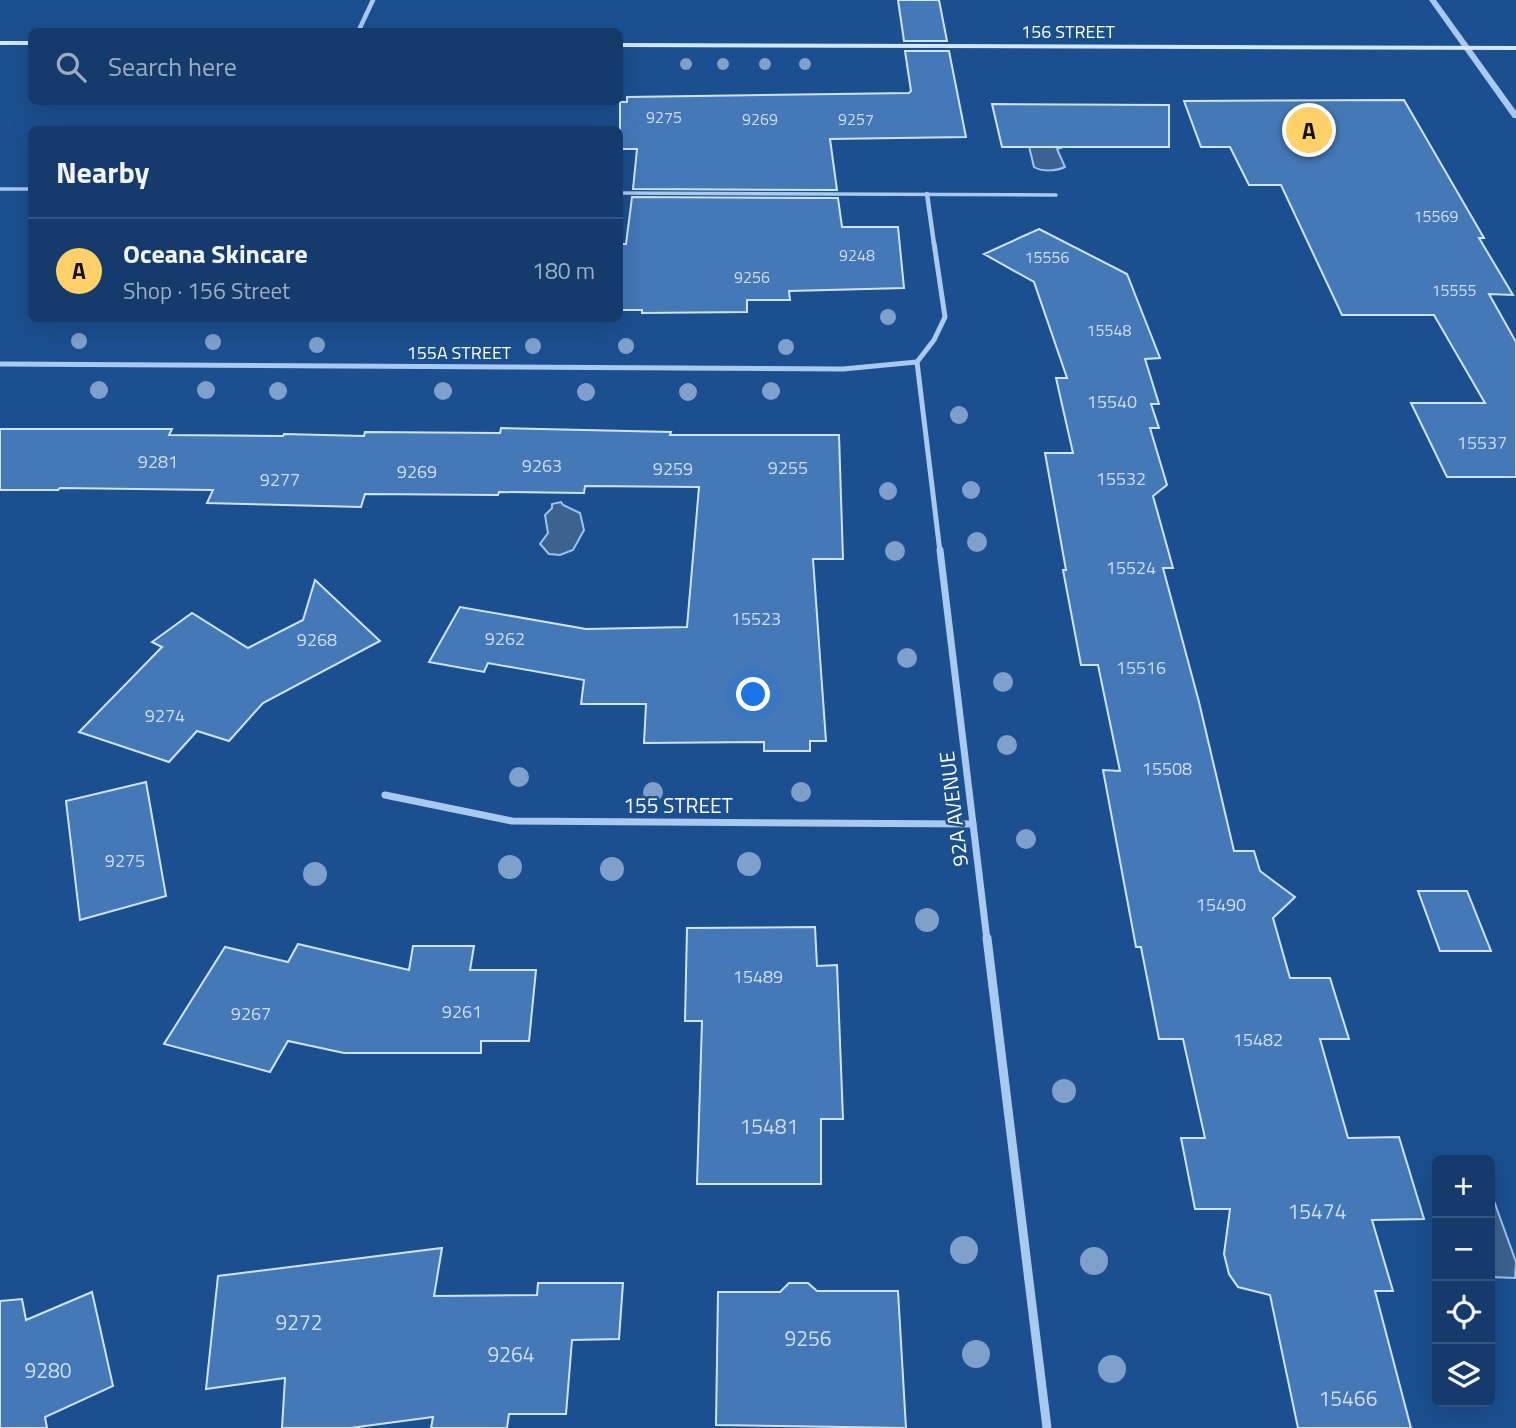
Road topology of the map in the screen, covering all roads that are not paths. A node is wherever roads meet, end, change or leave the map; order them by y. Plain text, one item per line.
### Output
1 (373, 0) edge
2 (1432, 0) edge
3 (360, 28) edge
4 (0, 43) edge
5 (28, 43) edge
6 (623, 45) edge
7 (1466, 48) junction
8 (1516, 48) edge
9 (1516, 117) edge
10 (0, 189) edge
11 (28, 189) edge
12 (623, 192) edge
13 (927, 194) junction
14 (1056, 195) dead end
15 (917, 362) junction
16 (0, 364) edge
17 (385, 795) dead end
18 (973, 824) junction
19 (1046, 1428) edge

1 - 3 street
2 - 7 street
4 - 5 main road
6 - 7 main road, 156 STREET
7 - 8 main road, 156 STREET
7 - 9 street
10 - 11 lane
12 - 13 lane
13 - 14 lane
13 - 15 street
15 - 16 street, 155A STREET
15 - 18 street, 92A AVENUE
17 - 18 street, 155 STREET
18 - 19 street, 92A AVENUE

